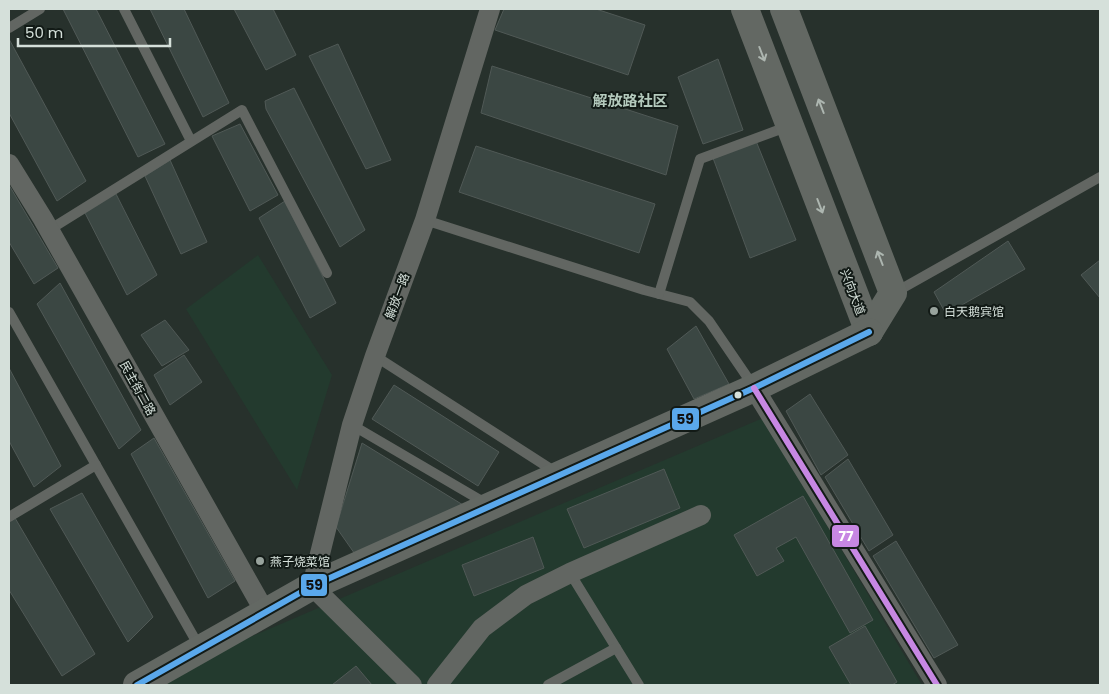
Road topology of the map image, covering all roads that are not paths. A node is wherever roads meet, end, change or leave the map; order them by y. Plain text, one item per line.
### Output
1 (40, 9) edge
2 (124, 9) edge
3 (490, 9) edge
4 (745, 9) edge
5 (784, 9) edge
6 (9, 28) edge
7 (790, 125) junction
8 (191, 141) junction
9 (9, 164) edge
10 (1100, 176) edge
11 (425, 220) junction
12 (49, 230) junction
13 (328, 273) dead end
14 (893, 293) junction
15 (659, 294) junction
16 (9, 312) edge
17 (869, 332) junction
18 (374, 356) junction
19 (754, 388) junction
20 (352, 425) junction
21 (96, 465) junction
22 (560, 475) junction
23 (490, 506) junction
24 (701, 515) dead end
25 (9, 517) edge
26 (570, 573) junction
27 (312, 586) junction
28 (265, 612) junction
29 (616, 648) junction
30 (200, 649) junction
31 (137, 685) edge
32 (412, 685) edge
33 (436, 685) edge
34 (548, 685) edge
35 (639, 685) edge
36 (937, 685) edge

1 - 6 lane
2 - 8 lane
3 - 11 street, 解放一路
4 -> 7 street, 兴向大道
14 -> 5 street
7 - 15 lane
7 -> 17 street, 兴向大道
8 - 12 lane
8 - 13 lane
9 - 12 street, 民主街二路
10 - 14 lane
11 - 15 lane
11 - 18 street, 解放一路
12 - 28 street, 民主街二路
14 - 17 street, 兴向大道
15 - 19 lane
16 - 21 lane
17 - 19 street
18 - 20 street, 解放一路
18 - 22 lane
19 - 22 street
19 - 36 street
20 - 23 lane
20 - 27 street, 解放一路
21 - 25 lane
21 - 30 lane
22 - 23 street
23 - 27 street
24 - 26 street
26 - 29 lane
26 - 33 street
27 - 28 street
27 - 32 street
28 - 30 street
29 - 34 lane
29 - 35 lane
30 - 31 street

